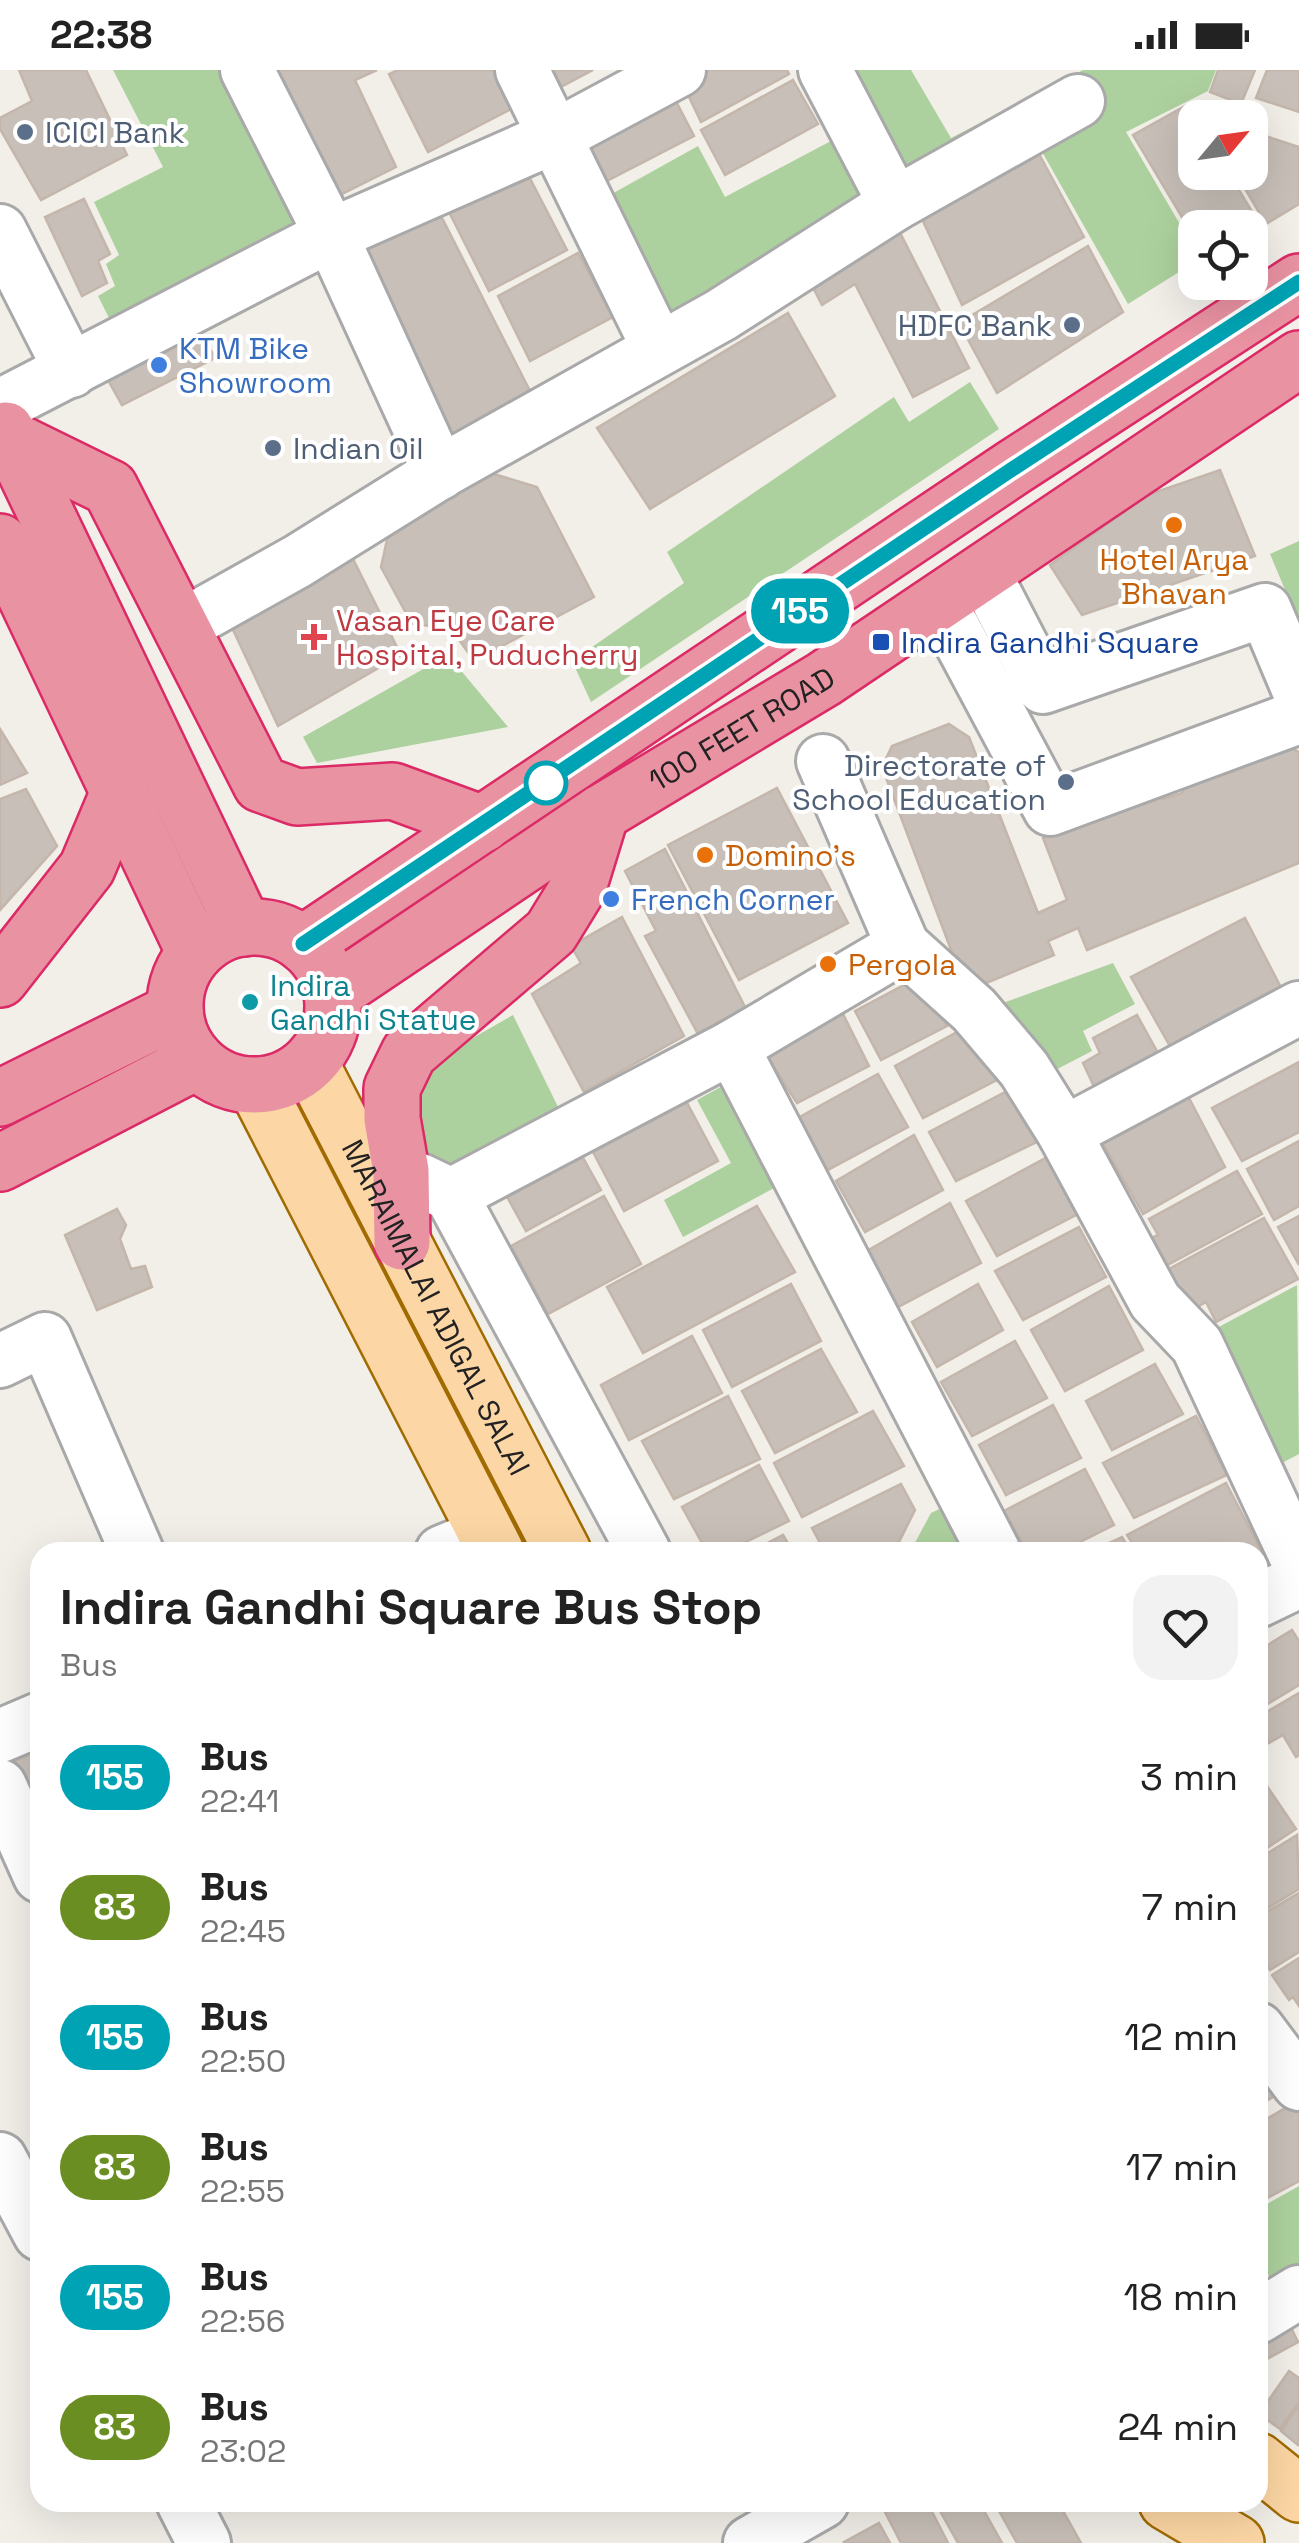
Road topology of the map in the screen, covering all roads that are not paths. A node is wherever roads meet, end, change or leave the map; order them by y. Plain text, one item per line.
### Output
1 (247, 70) edge
2 (522, 70) edge
3 (679, 70) edge
4 (825, 70) edge
5 (1078, 102) dead end
6 (554, 137) junction
7 (895, 204) junction
8 (0, 230) edge
9 (331, 235) junction
10 (1299, 282) edge
11 (660, 350) junction
12 (1299, 359) edge
13 (70, 372) junction
14 (3, 421) edge
15 (440, 473) junction
16 (0, 542) edge
17 (984, 573) junction
18 (940, 602) junction
19 (180, 627) junction
20 (1299, 692) edge
21 (1299, 717) edge
22 (823, 761) dead end
23 (119, 792) junction
24 (601, 813) junction
25 (484, 824) junction
26 (244, 928) junction
27 (303, 944) junction
28 (903, 946) junction
29 (195, 953) junction
30 (0, 979) edge
31 (332, 994) junction
32 (1299, 1008) edge
33 (175, 1010) junction
34 (732, 1047) junction
35 (197, 1061) junction
36 (310, 1063) junction
37 (256, 1086) junction
38 (0, 1098) edge
39 (1064, 1132) junction
40 (0, 1163) edge
41 (401, 1170) junction
42 (451, 1194) junction
43 (402, 1242) junction
44 (0, 1361) edge
45 (133, 1542) edge
46 (473, 1542) edge
47 (558, 1542) edge
48 (639, 1542) edge
49 (989, 1542) edge
50 (1299, 1563) edge
51 (1299, 1581) edge
52 (1268, 1596) edge
53 (30, 1723) edge
54 (0, 1736) edge
55 (0, 1786) edge
56 (30, 1854) edge
57 (1268, 2042) edge
58 (1299, 2084) edge
59 (0, 2159) edge
60 (30, 2211) edge
61 (1299, 2292) edge
62 (1268, 2311) edge
63 (1268, 2469) edge
64 (1299, 2494) edge
65 (188, 2512) edge
66 (804, 2512) edge
67 (1184, 2512) edge
68 (204, 2543) edge
69 (750, 2543) edge
70 (1236, 2543) edge

1 - 9 street
2 - 6 street
3 - 6 street
4 - 7 street
5 - 7 street
6 - 9 street
6 - 11 street
7 - 11 street
8 - 13 street
9 - 13 street
9 - 15 street
10 - 25 highway, 100 FEET ROAD
11 - 15 street
12 - 17 highway, 100 FEET ROAD
13 - 14 street
14 - 19 highway
14 - 26 highway
15 - 19 street
16 - 23 highway
17 - 18 highway, 100 FEET ROAD
17 - 20 street
18 - 21 street
18 - 24 highway, 100 FEET ROAD
19 - 25 highway
22 - 28 street
23 - 29 highway
23 - 30 highway
24 - 31 highway, 100 FEET ROAD
24 - 41 highway
25 - 27 highway, 100 FEET ROAD
26 - 27 highway
26 - 29 highway
27 - 31 highway
28 - 34 street
28 - 39 street
29 - 33 highway
31 - 36 highway
32 - 39 street
33 - 35 highway
33 - 38 highway
34 - 42 street
34 - 49 street
35 - 37 highway
35 - 40 highway
36 - 37 highway
36 - 43 main road, MARAIMALAI ADIGAL SALAI
37 - 46 main road, MARAIMALAI ADIGAL SALAI
39 - 50 street
41 - 42 street
41 - 43 highway
42 - 48 street
43 - 47 main road, MARAIMALAI ADIGAL SALAI
44 - 45 street
51 - 52 street
53 - 54 street
55 - 56 street
57 - 58 street
59 - 60 street
61 - 62 street
63 - 64 main road
65 - 68 street
66 - 69 street
67 - 70 main road

